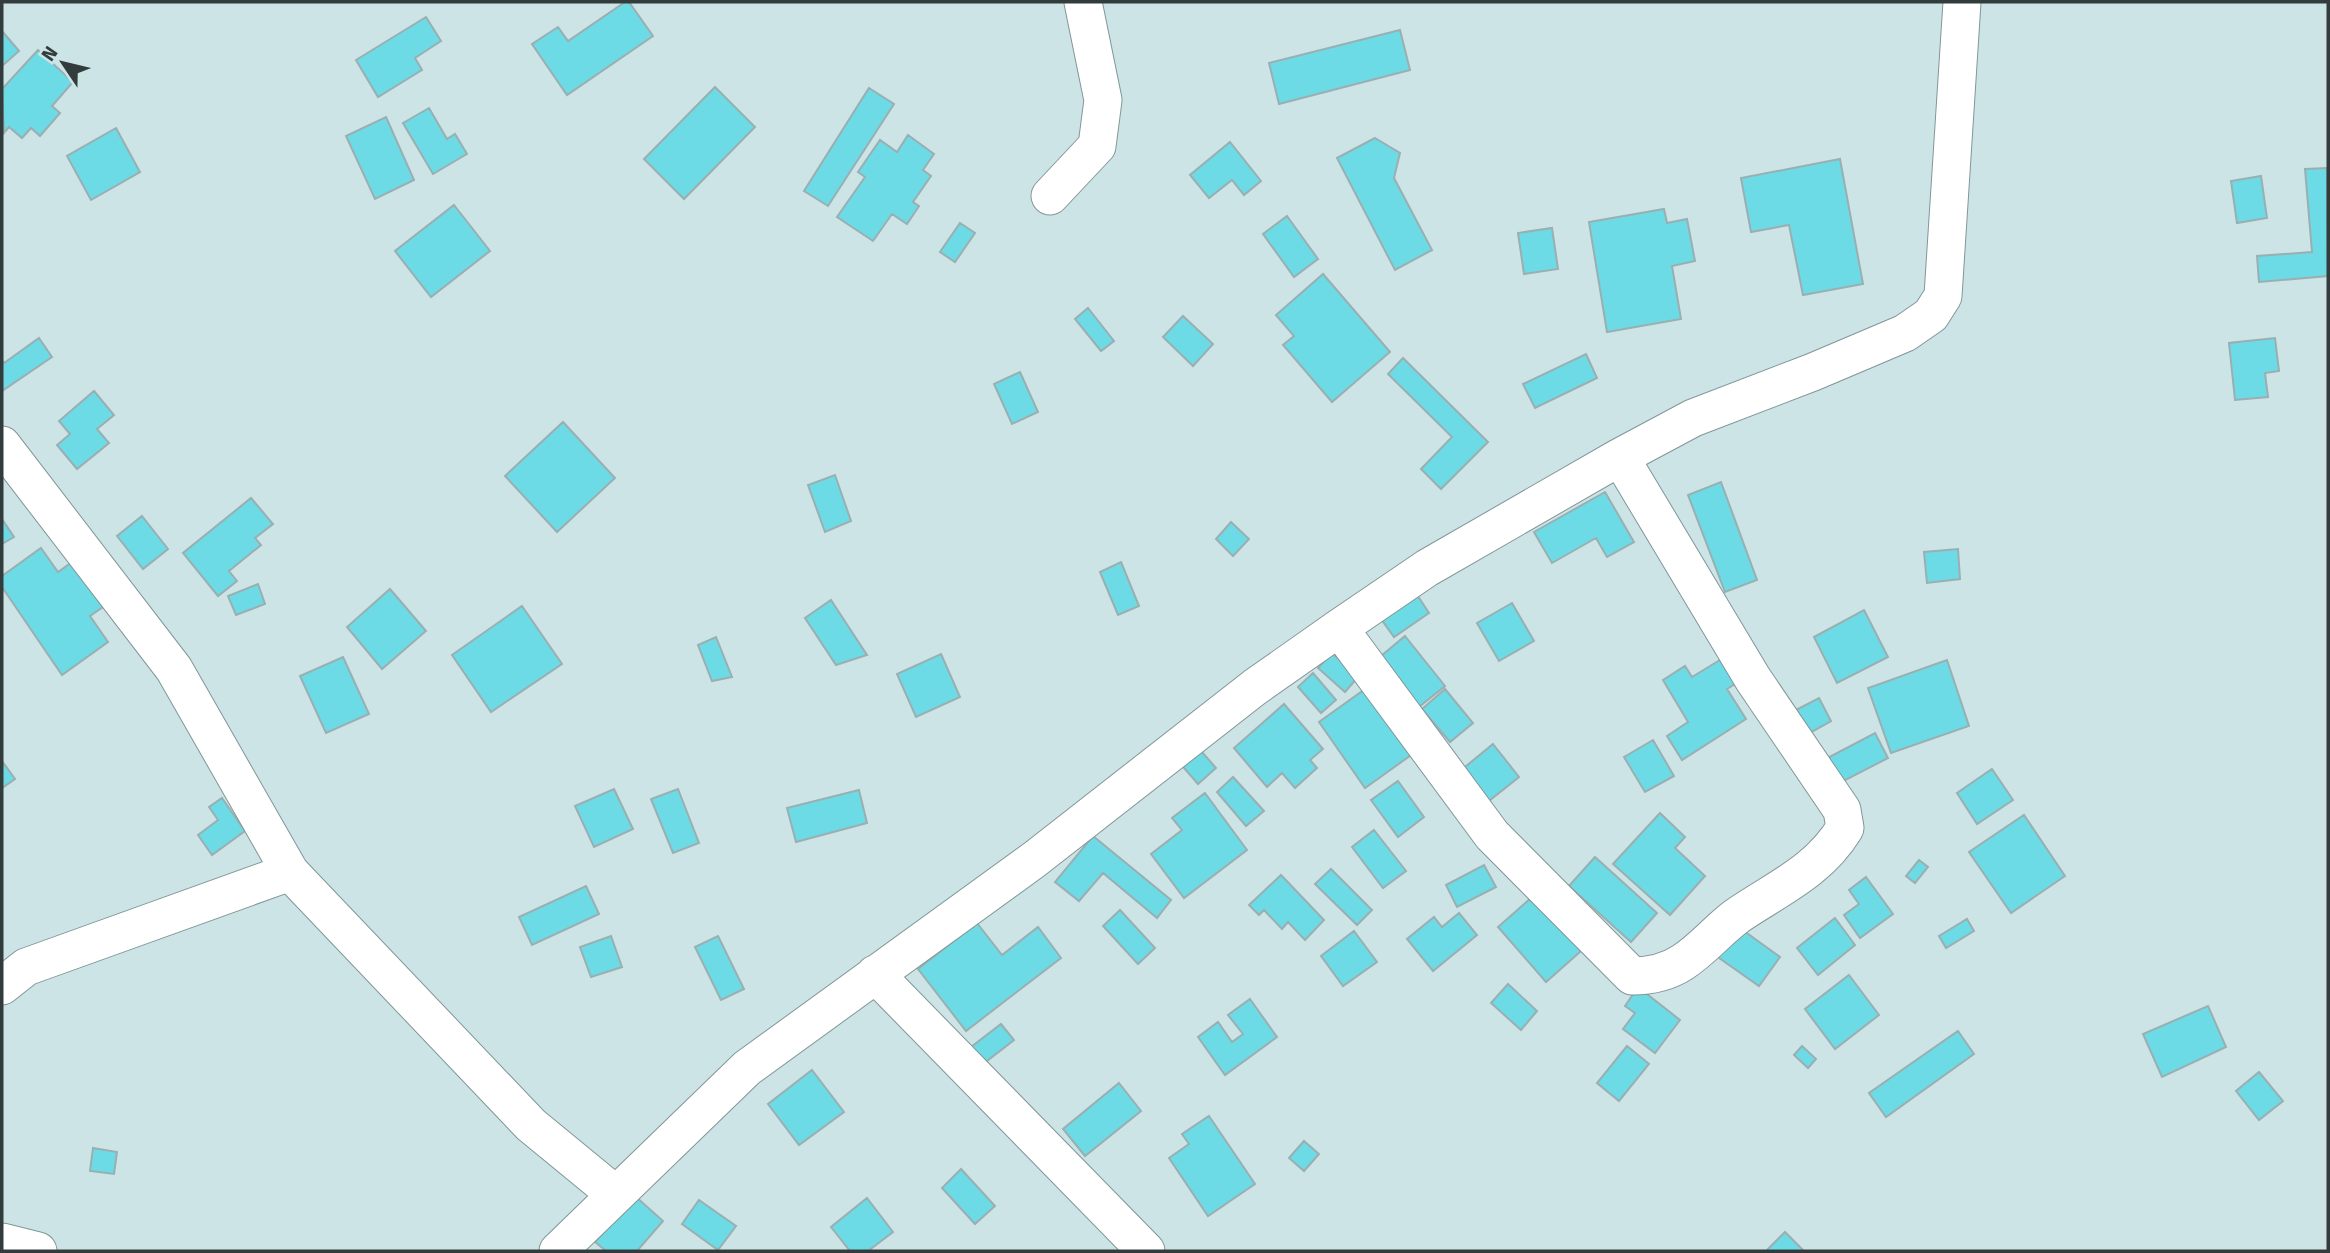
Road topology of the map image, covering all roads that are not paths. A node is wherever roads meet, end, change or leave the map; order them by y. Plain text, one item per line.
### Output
1 (1083, 2) edge
2 (1962, 2) edge
3 (1050, 196) dead end
4 (2, 445) edge
5 (1620, 457) junction
6 (1339, 628) junction
7 (290, 872) junction
8 (875, 974) junction
9 (2, 986) edge
10 (615, 1194) junction
11 (2, 1242) edge
12 (38, 1251) edge
13 (558, 1251) edge
14 (1146, 1251) edge

1 - 3 street
2 - 5 street
4 - 7 street
5 - 6 street
5 - 6 street
6 - 8 street
7 - 9 street
7 - 10 street
8 - 10 street
8 - 14 street
10 - 13 street
11 - 12 street

